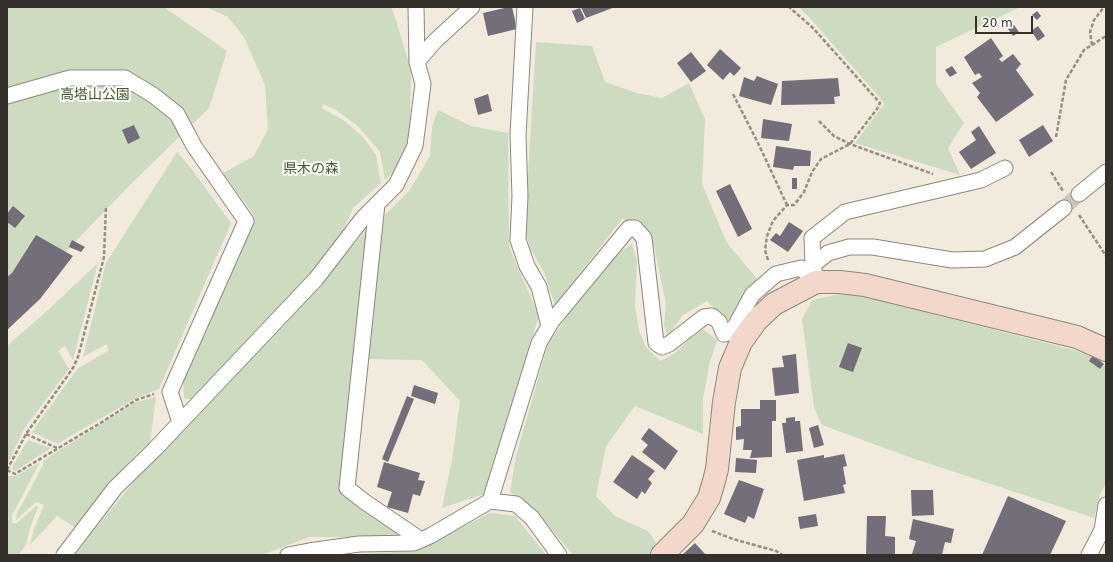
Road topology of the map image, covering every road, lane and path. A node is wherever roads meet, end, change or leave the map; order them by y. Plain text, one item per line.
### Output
1 (416, 7) edge
2 (472, 7) edge
3 (525, 7) edge
4 (789, 7) edge
5 (1104, 7) edge
6 (1106, 36) edge
7 (1092, 45) junction
8 (417, 62) junction
9 (732, 94) dead end
10 (7, 96) edge
11 (818, 121) dead end
12 (1056, 137) dead end
13 (850, 144) junction
14 (1005, 168) dead end
15 (1106, 172) edge
16 (964, 184) junction
17 (1079, 194) tunnel mouth
18 (377, 204) junction
19 (787, 205) junction
20 (106, 206) dead end
21 (1064, 208) tunnel mouth
22 (814, 273) junction
23 (774, 276) junction
24 (549, 326) junction
25 (1106, 350) edge
26 (155, 394) dead end
27 (180, 422) junction
28 (26, 434) junction
29 (57, 448) junction
30 (7, 470) edge
31 (490, 501) junction
32 (1106, 505) edge
33 (693, 524) junction
34 (1104, 531) edge
35 (421, 540) junction
36 (64, 555) edge
37 (288, 555) edge
38 (560, 555) edge
39 (662, 555) edge
40 (783, 555) edge
41 (1089, 555) edge

1 - 8 street
2 - 8 street
3 - 24 street
4 - 13 path
5 - 7 path
6 - 7 path
7 - 12 path
8 - 18 street
9 - 19 path
10 - 27 street
11 - 13 path
13 - 16 path
13 - 19 path
14 - 16 street
15 - 17 street
16 - 22 street
18 - 27 street
18 - 35 street
19 - 23 path
20 - 28 path
21 - 22 street
22 - 23 street
22 - 25 street
22 - 33 street
23 - 24 street
24 - 31 street
26 - 29 path
27 - 36 street
28 - 29 path
28 - 30 path
29 - 30 path
31 - 35 street
31 - 38 street
32 - 34 street
33 - 39 street
33 - 40 path
34 - 41 street
35 - 37 street

